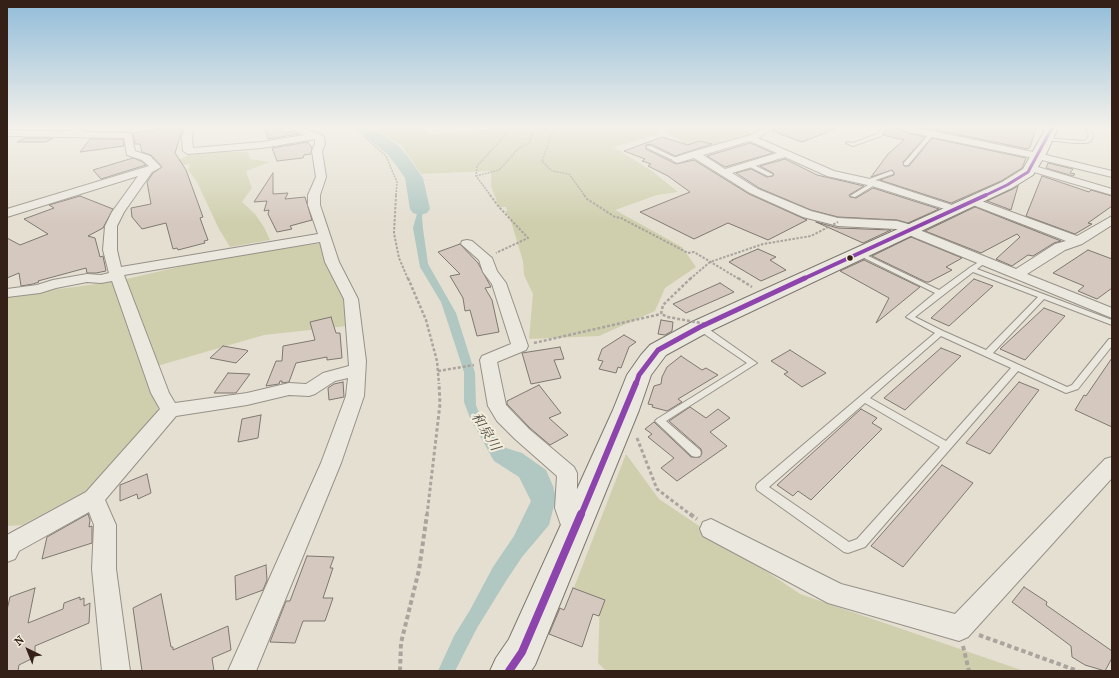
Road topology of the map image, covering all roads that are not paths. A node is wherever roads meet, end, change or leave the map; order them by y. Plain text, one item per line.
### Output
1 (148, 160) edge
2 (318, 160) edge
3 (704, 160) edge
4 (767, 160) edge
5 (798, 160) edge
6 (910, 160) edge
7 (1025, 160) edge
8 (1034, 162) junction
9 (906, 164) dead end
10 (750, 165) junction
11 (148, 170) junction
12 (726, 172) junction
13 (891, 173) dead end
14 (1112, 174) edge
15 (770, 175) dead end
16 (871, 182) junction
17 (1112, 192) edge
18 (853, 196) dead end
19 (963, 205) junction
20 (7, 213) edge
21 (1112, 220) edge
22 (910, 229) junction
23 (325, 237) junction
24 (1078, 241) junction
25 (467, 244) dead end
26 (858, 254) junction
27 (984, 261) junction
28 (971, 269) junction
29 (117, 274) junction
30 (1017, 274) junction
31 (7, 293) edge
32 (940, 293) junction
33 (1042, 297) junction
34 (1111, 314) edge
35 (703, 325) junction
36 (940, 333) junction
37 (1112, 341) edge
38 (987, 354) junction
39 (1018, 367) junction
40 (357, 370) junction
41 (865, 399) junction
42 (170, 410) junction
43 (947, 446) junction
44 (696, 453) dead end
45 (1112, 465) edge
46 (94, 498) junction
47 (711, 529) road end
48 (574, 531) junction
49 (7, 552) edge
50 (116, 671) edge
51 (242, 671) edge
52 (509, 671) edge

1 - 11 street
2 - 23 street
3 - 12 street
4 - 10 street
5 - 16 street
6 - 9 lane
7 - 8 street
8 - 14 street
8 - 17 street
8 - 19 street
10 - 12 street
10 - 15 lane
11 - 20 street
11 - 29 street
12 - 22 street
13 - 16 lane
16 - 18 lane
16 - 19 street
19 - 22 street
19 - 24 street
21 - 24 street
22 - 26 street
22 - 27 street
23 - 29 street
23 - 40 street
24 - 30 street
25 - 48 street
26 - 32 lane
26 - 35 street
27 - 28 lane
27 - 30 street
28 - 32 lane
28 - 33 lane
29 - 31 street
29 - 42 street
30 - 34 street
32 - 36 lane
33 - 34 lane
33 - 38 lane
35 - 44 lane
35 - 48 street
36 - 38 lane
36 - 41 lane
37 - 39 lane
38 - 39 lane
39 - 43 lane
40 - 42 street
40 - 51 street
41 - 43 lane
41 - 43 lane
42 - 46 street
45 - 47 street
46 - 49 street
46 - 50 street
48 - 52 street

